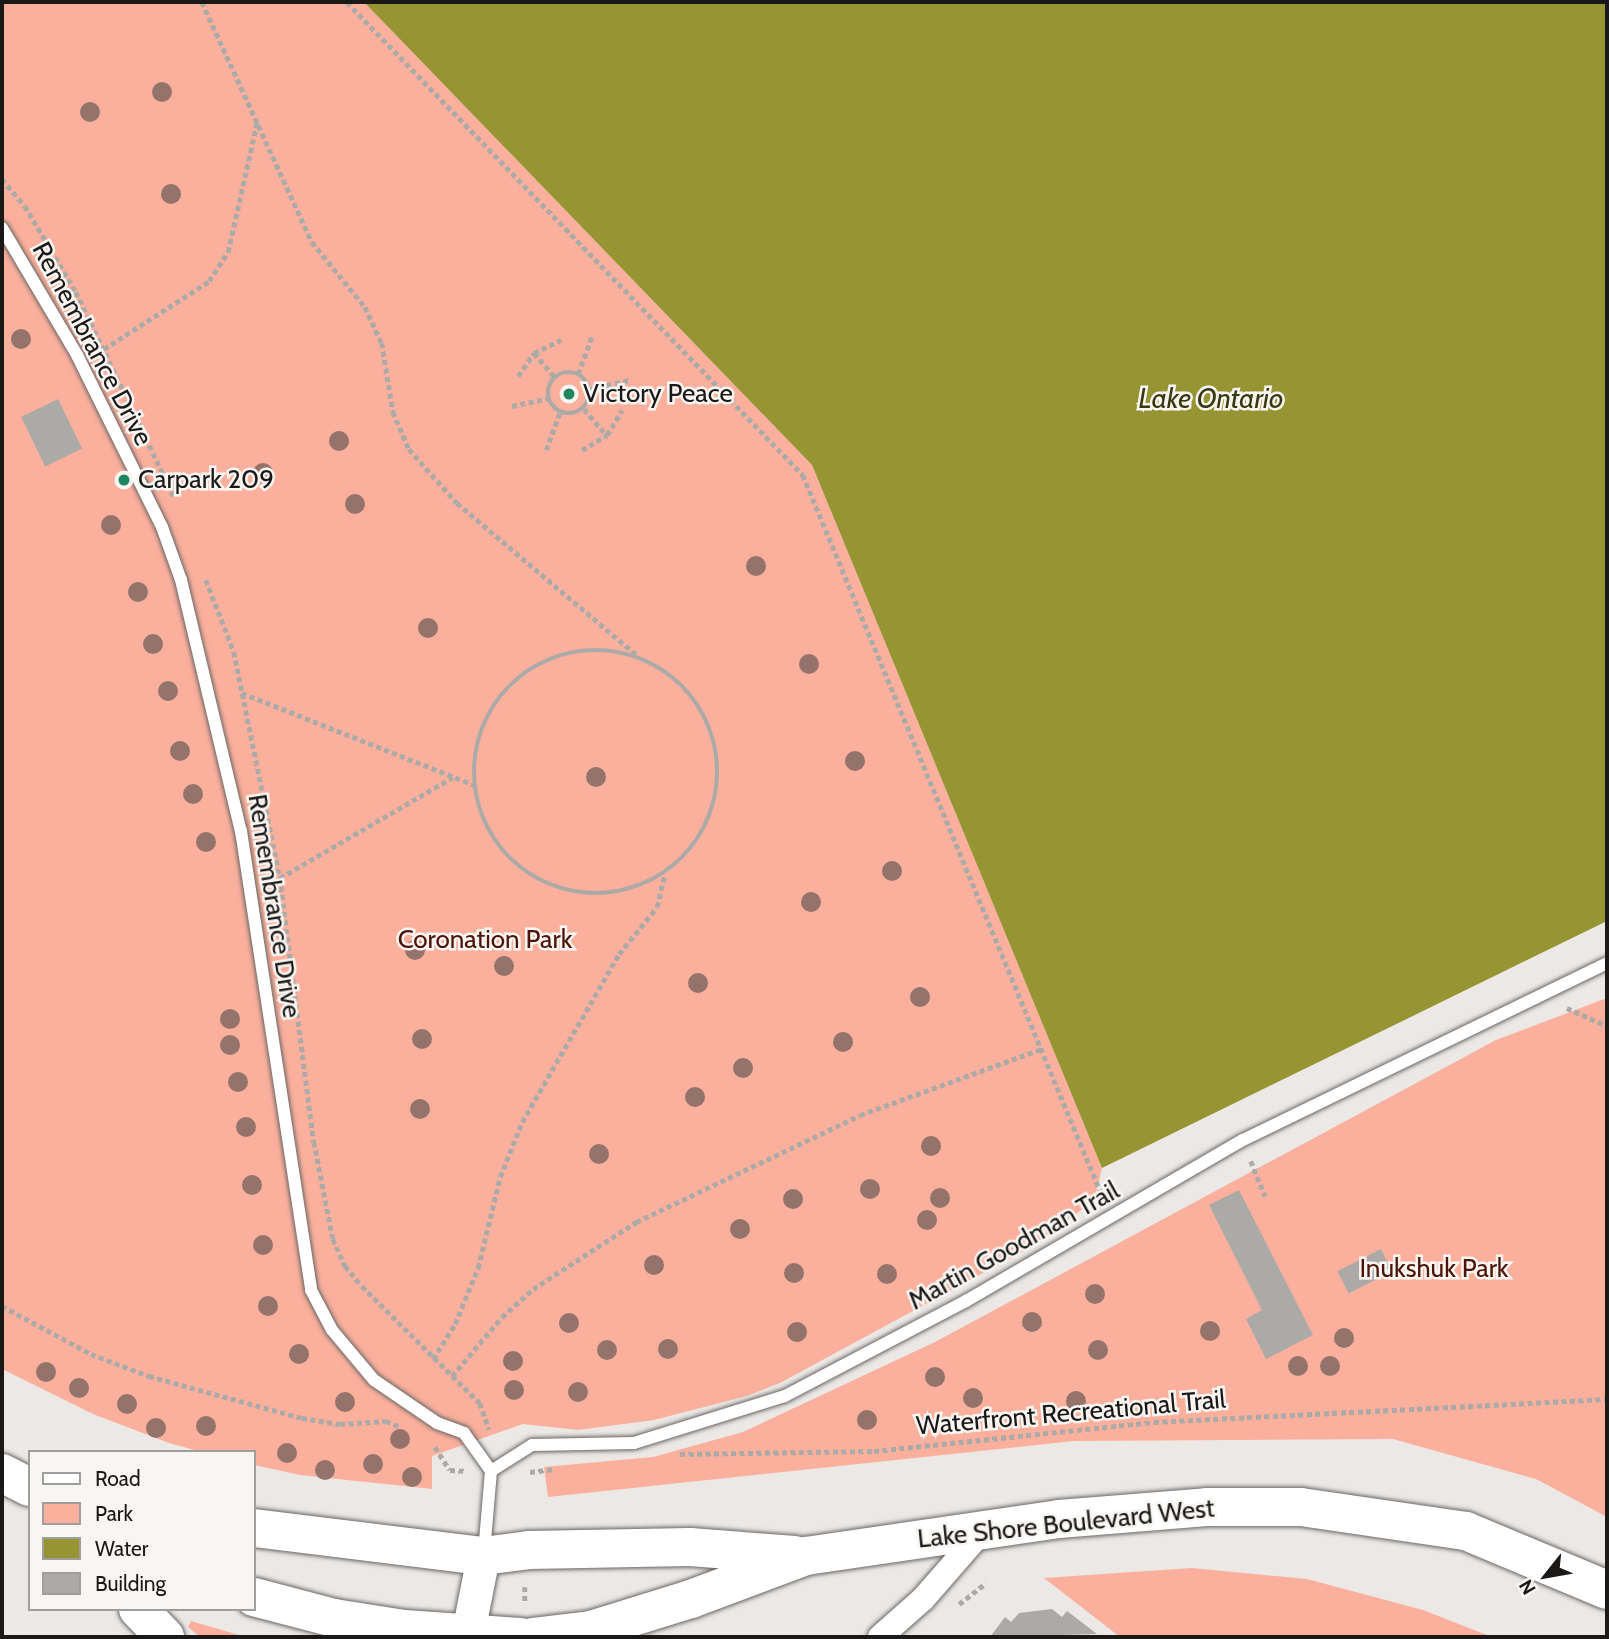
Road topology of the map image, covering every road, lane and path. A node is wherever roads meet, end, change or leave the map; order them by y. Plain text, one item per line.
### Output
1 (202, 2) edge
2 (347, 2) edge
3 (257, 121) junction
4 (2, 228) edge
5 (592, 336) dead end
6 (561, 340) dead end
7 (104, 349) dead end
8 (534, 353) junction
9 (579, 374) junction
10 (517, 376) dead end
11 (555, 377) junction
12 (629, 380) dead end
13 (590, 389) junction
14 (549, 398) junction
15 (512, 406) dead end
16 (584, 409) junction
17 (622, 410) dead end
18 (560, 412) junction
19 (607, 435) junction
20 (546, 450) dead end
21 (582, 450) dead end
22 (639, 657) junction
23 (242, 693) dead end
24 (453, 777) junction
25 (474, 785) junction
26 (664, 875) junction
27 (1607, 962) edge
28 (1539, 994) junction
29 (1607, 1026) edge
30 (1041, 1049) junction
31 (1242, 1140) junction
32 (1265, 1196) dead end
33 (1111, 1219) junction
34 (2, 1306) edge
35 (433, 1359) junction
36 (452, 1376) junction
37 (1607, 1398) edge
38 (406, 1430) dead end
39 (426, 1438) dead end
40 (667, 1456) dead end
41 (562, 1466) dead end
42 (450, 1470) dead end
43 (491, 1471) junction
44 (540, 1472) dead end
45 (2, 1473) edge
46 (28, 1486) edge
47 (256, 1528) edge
48 (985, 1528) junction
49 (483, 1556) junction
50 (806, 1556) junction
51 (525, 1587) dead end
52 (1607, 1590) edge
53 (256, 1598) edge
54 (140, 1611) edge
55 (526, 1626) edge
56 (465, 1635) edge
57 (165, 1637) edge
58 (880, 1637) edge

1 - 3 path
2 - 30 path
3 - 7 path
3 - 22 path
4 - 43 lane, Remembrance Drive
5 - 9 path
6 - 8 path
8 - 10 path
8 - 11 path
9 - 11 path
9 - 13 path
11 - 14 path
12 - 13 path
13 - 16 path
14 - 15 path
14 - 18 path
16 - 18 path
16 - 19 path
17 - 19 path
18 - 20 path
19 - 21 path
22 - 25 path
22 - 26 path
23 - 24 path
24 - 25 path
24 - 35 path
25 - 26 path
26 - 35 path
27 - 28 lane
28 - 29 path
28 - 31 lane, Martin Goodman Trail
30 - 33 path
30 - 36 path
31 - 32 path
31 - 33 lane, Martin Goodman Trail
33 - 43 lane, Martin Goodman Trail
34 - 38 path
35 - 36 path
36 - 43 path
37 - 40 path, Waterfront Recreational Trail
39 - 42 path
41 - 44 path
43 - 49 lane
45 - 46 highway
47 - 49 highway, Lake Shore Boulevard West
48 - 50 highway, Lake Shore Boulevard West
48 - 52 highway, Lake Shore Boulevard West
48 - 58 street
49 - 50 highway, Lake Shore Boulevard West
49 - 56 street
50 - 55 highway, Lake Shore Boulevard West
51 - 55 path
53 - 56 highway, Lake Shore Boulevard West
54 - 57 highway
55 - 56 highway, Lake Shore Boulevard West

